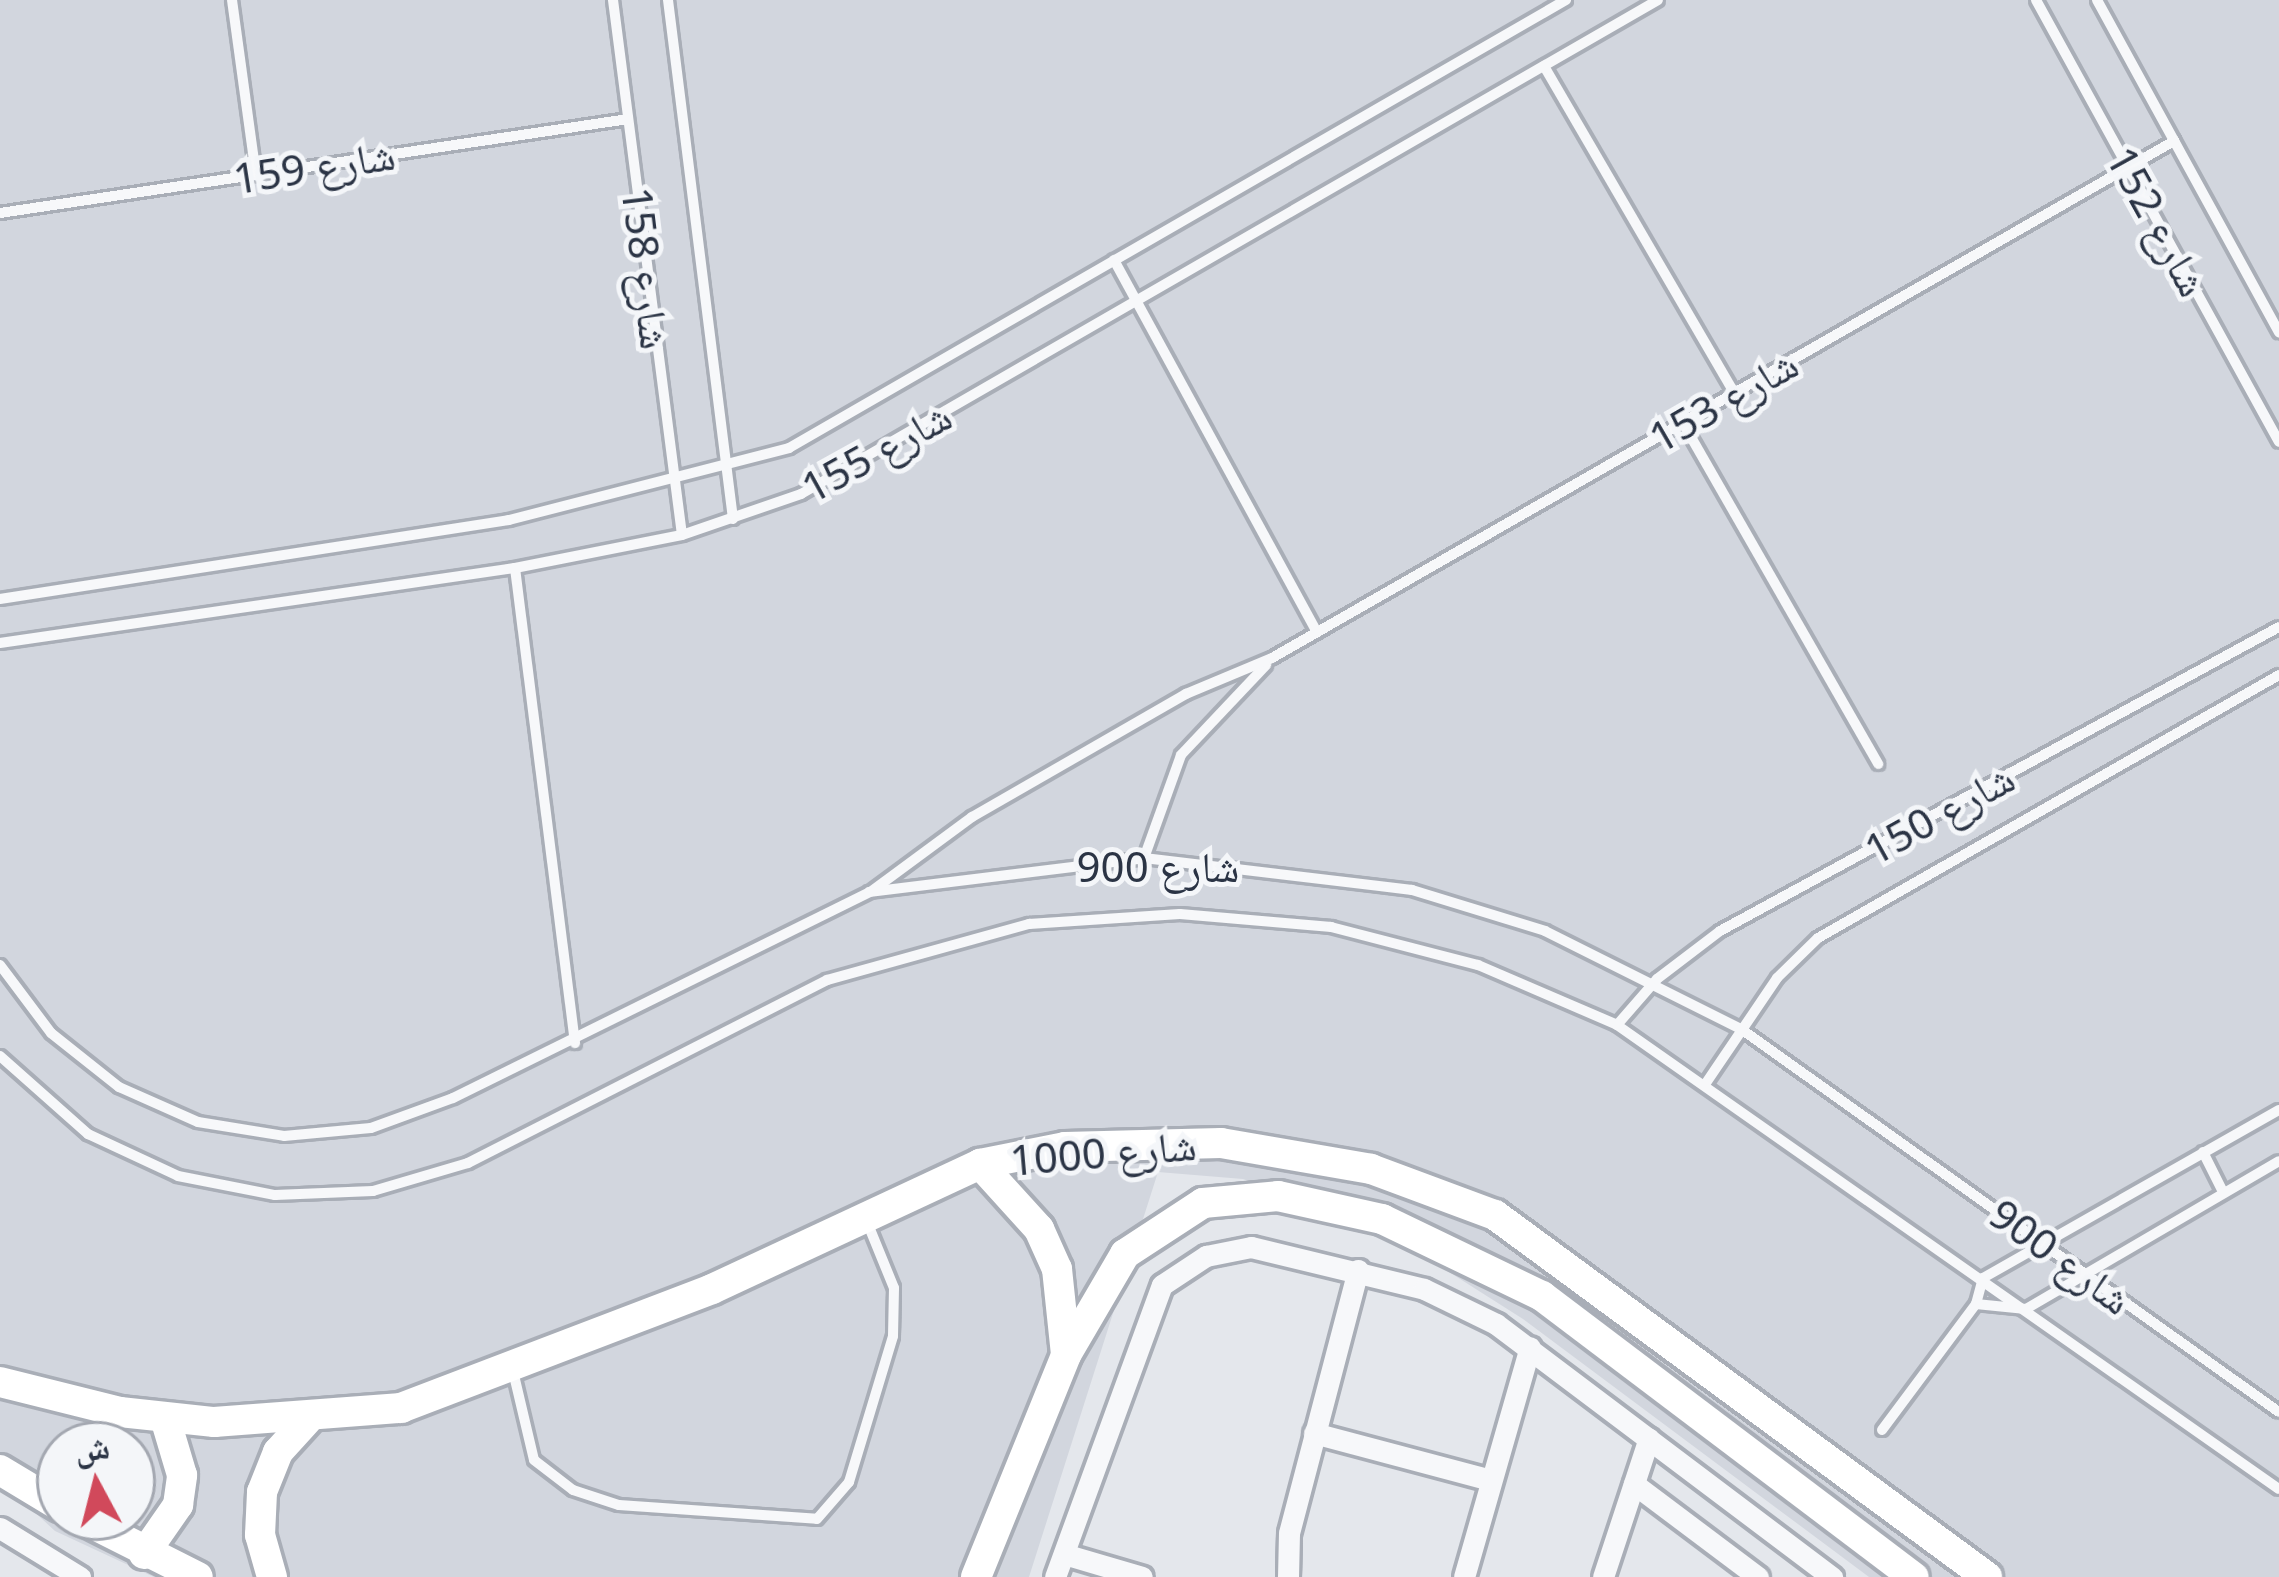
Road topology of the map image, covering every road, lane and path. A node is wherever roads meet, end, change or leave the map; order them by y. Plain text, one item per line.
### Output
1 (232, 0) edge
2 (613, 0) edge
3 (668, 0) edge
4 (1566, 0) edge
5 (1658, 0) edge
6 (2036, 0) edge
7 (2097, 0) edge
8 (1547, 5) edge
9 (1637, 5) edge
10 (1544, 66) junction
11 (628, 118) junction
12 (2174, 141) junction
13 (2129, 167) junction
14 (256, 175) junction
15 (0, 213) edge
16 (1114, 260) junction
17 (1137, 302) junction
18 (2279, 332) edge
19 (1735, 393) junction
20 (1683, 423) junction
21 (2279, 442) edge
22 (727, 468) junction
23 (675, 483) junction
24 (734, 519) junction
25 (682, 535) junction
26 (515, 568) junction
27 (0, 599) edge
28 (2279, 626) edge
29 (1317, 632) junction
30 (0, 644) edge
31 (1272, 658) junction
32 (2279, 675) edge
33 (1878, 764) dead end
34 (1144, 858) junction
35 (869, 892) junction
36 (0, 965) edge
37 (1657, 979) junction
38 (1617, 1025) junction
39 (1742, 1029) junction
40 (575, 1043) junction
41 (0, 1056) edge
42 (1706, 1083) junction
43 (2279, 1110) edge
44 (2203, 1152) junction
45 (2279, 1161) edge
46 (980, 1164) junction
47 (2223, 1192) junction
48 (863, 1213) junction
49 (2041, 1241) junction
50 (1358, 1270) junction
51 (2085, 1274) junction
52 (1983, 1278) junction
53 (1976, 1304) junction
54 (2026, 1309) junction
55 (1530, 1347) junction
56 (1066, 1355) junction
57 (513, 1371) junction
58 (0, 1382) edge
59 (2279, 1412) edge
60 (165, 1418) junction
61 (307, 1420) junction
62 (1882, 1430) dead end
63 (1314, 1433) junction
64 (1649, 1438) junction
65 (0, 1470) edge
66 (1492, 1480) junction
67 (1634, 1484) junction
68 (2279, 1489) edge
69 (36, 1492) edge
70 (0, 1528) edge
71 (122, 1541) edge
72 (145, 1554) junction
73 (1064, 1554) junction
74 (1731, 1568) edge
75 (80, 1577) edge
76 (198, 1577) edge
77 (272, 1577) edge
78 (976, 1577) edge
79 (1055, 1577) edge
80 (1142, 1577) edge
81 (1288, 1577) edge
82 (1464, 1577) edge
83 (1603, 1577) edge
84 (1758, 1577) edge
85 (1832, 1577) edge
86 (1914, 1577) edge
87 (1988, 1577) edge

1 - 14 lane
2 - 11 lane, شارع 158
3 - 22 lane, شارع 158
4 - 8 lane, شارع 155
5 - 9 lane, شارع 155
6 - 13 lane, شارع 152
7 - 12 lane, شارع 152
8 - 16 lane, شارع 155
9 - 10 lane, شارع 155
10 - 17 lane, شارع 155
10 - 19 lane
11 - 14 lane, شارع 159
11 - 23 lane, شارع 158
12 - 13 lane, شارع 153
12 - 18 lane, شارع 152
13 - 19 lane, شارع 153
13 - 21 lane, شارع 152
14 - 15 lane, شارع 159
16 - 17 lane
16 - 22 lane, شارع 155
17 - 24 lane, شارع 155
17 - 29 lane
19 - 20 lane, شارع 153
20 - 29 lane, شارع 153
20 - 33 lane
22 - 23 lane, شارع 155
22 - 24 lane, شارع 158
23 - 25 lane, شارع 158
23 - 27 lane, شارع 155
24 - 25 lane, شارع 155
25 - 26 lane, شارع 155
26 - 30 lane, شارع 155
26 - 40 lane
28 - 37 lane, شارع 150
29 - 31 lane, شارع 153
31 - 34 lane
31 - 35 lane
32 - 39 lane, شارع 150
34 - 35 lane, شارع 900
34 - 37 lane, شارع 900
35 - 40 lane, شارع 900
36 - 40 lane, شارع 900
37 - 38 lane, شارع 150
37 - 39 lane, شارع 900
38 - 41 lane, شارع 900
38 - 42 lane, شارع 900
39 - 42 lane, شارع 150
39 - 49 lane, شارع 900
42 - 52 lane, شارع 900
43 - 44 lane
44 - 47 lane
44 - 49 lane
45 - 47 lane
46 - 48 street, شارع 1000
46 - 56 street
46 - 87 street, شارع 1000
47 - 51 lane
48 - 57 street, شارع 1000
48 - 57 lane
49 - 51 lane, شارع 900
49 - 52 lane
50 - 55 street
50 - 63 street
50 - 73 street
51 - 54 lane
51 - 59 lane, شارع 900
52 - 53 lane
52 - 54 lane, شارع 900
53 - 54 lane
53 - 62 lane
54 - 68 lane, شارع 900
55 - 64 street
55 - 66 street
56 - 78 street, شارع 1000
56 - 86 street, شارع 1000
57 - 61 street, شارع 1000
58 - 60 street, شارع 1000
60 - 61 street, شارع 1000
60 - 72 street
61 - 77 street
63 - 66 street
63 - 81 street
64 - 67 street
64 - 85 street
65 - 69 street
66 - 82 street
67 - 74 street
67 - 83 street
70 - 75 street
71 - 72 street
72 - 76 street
73 - 79 street
73 - 80 street
74 - 84 street

